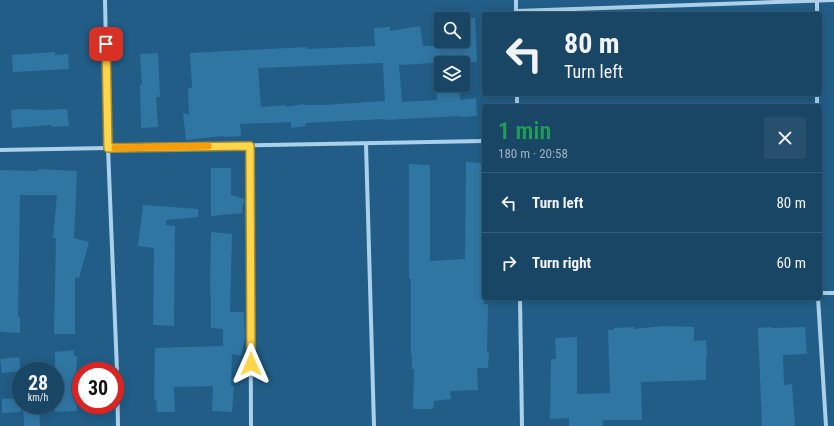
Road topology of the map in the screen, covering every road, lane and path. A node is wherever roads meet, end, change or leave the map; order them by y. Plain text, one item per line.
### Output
1 (105, 0) edge
2 (516, 0) edge
3 (817, 0) edge
4 (834, 0) edge
5 (516, 12) edge
6 (539, 12) edge
7 (817, 12) edge
8 (482, 141) edge
9 (366, 144) junction
10 (250, 146) junction
11 (108, 148) junction
12 (0, 150) edge
13 (822, 292) edge
14 (834, 293) edge
15 (520, 300) edge
16 (818, 300) edge
17 (118, 426) edge
18 (251, 426) edge
19 (374, 426) edge
20 (522, 426) edge
21 (826, 426) edge

1 - 11 street
2 - 5 street
3 - 4 street
3 - 6 street
3 - 7 street
8 - 9 street
9 - 10 street
9 - 19 street
10 - 11 street
10 - 18 street
11 - 12 street
11 - 17 street
13 - 14 street
15 - 20 street
16 - 21 street

